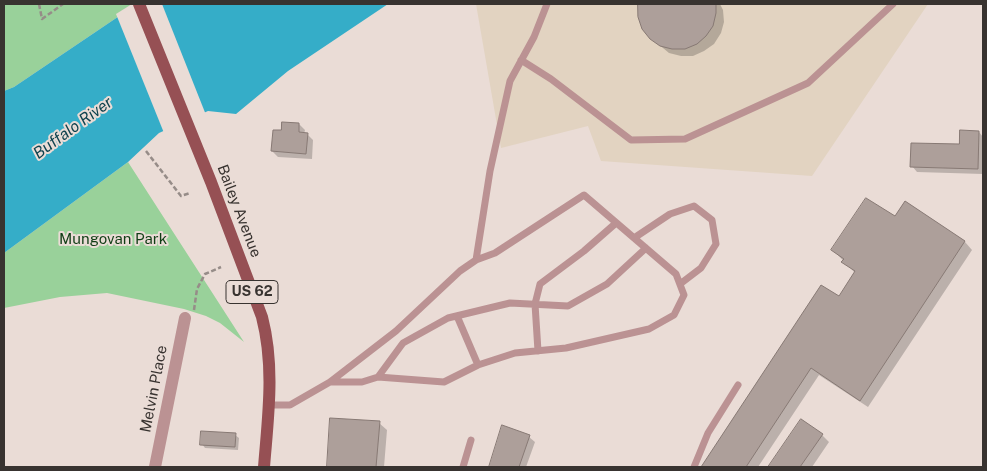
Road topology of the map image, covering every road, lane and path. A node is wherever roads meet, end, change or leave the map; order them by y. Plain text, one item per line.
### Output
1 (39, 4) edge
2 (64, 4) edge
3 (139, 4) edge
4 (547, 4) edge
5 (893, 4) edge
6 (521, 60) junction
7 (146, 152) dead end
8 (190, 193) dead end
9 (616, 223) junction
10 (634, 238) junction
11 (646, 248) junction
12 (476, 260) junction
13 (221, 267) dead end
14 (680, 284) junction
15 (535, 304) junction
16 (457, 316) junction
17 (185, 318) joint
18 (538, 351) junction
19 (478, 365) junction
20 (378, 377) junction
21 (330, 382) junction
22 (738, 386) dead end
23 (269, 405) junction
24 (471, 440) dead end
25 (155, 467) edge
26 (264, 467) edge
27 (463, 467) edge
28 (694, 467) edge

1 - 2 path
3 - 23 main road, Bailey Avenue / US 62
4 - 6 lane
5 - 6 lane
6 - 12 lane
7 - 8 path
9 - 10 lane
9 - 12 lane
9 - 15 lane
10 - 11 lane
10 - 14 lane
11 - 14 lane
11 - 15 lane
12 - 21 lane
13 - 17 path
14 - 18 lane
15 - 16 lane
15 - 18 lane
16 - 19 lane
16 - 20 lane
17 - 25 street, Melvin Place
18 - 19 lane
19 - 20 lane
20 - 21 lane
21 - 23 lane
22 - 28 lane
23 - 26 main road, Bailey Avenue / US 62
24 - 27 lane

